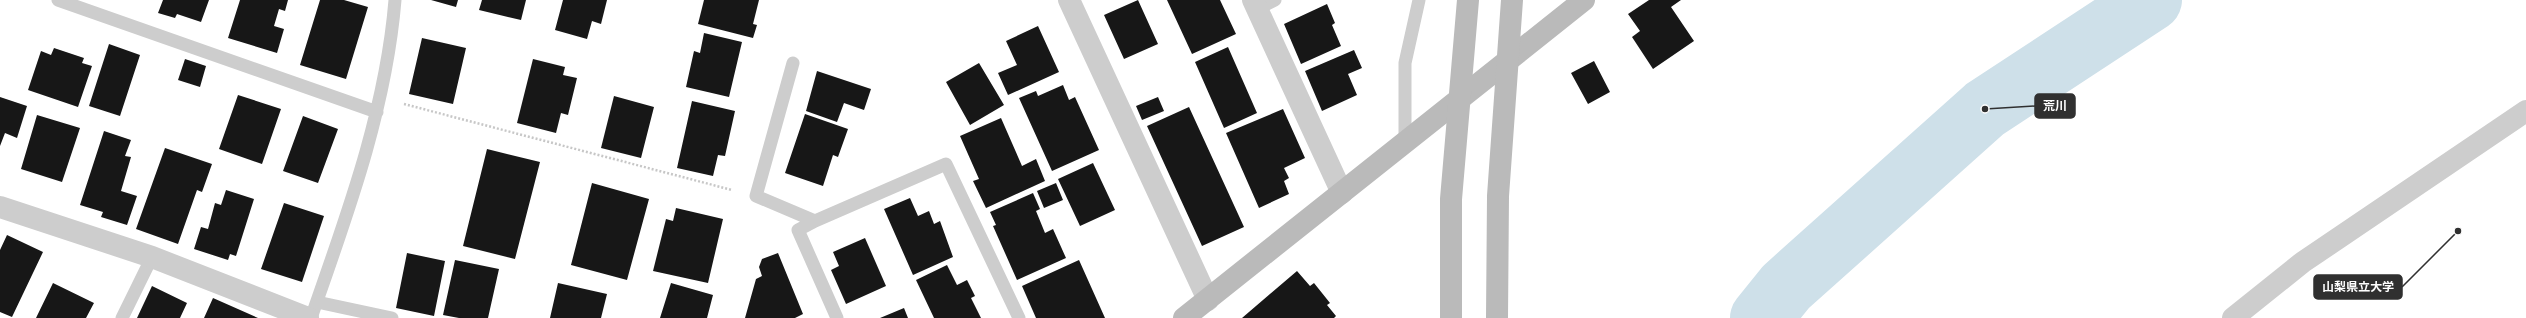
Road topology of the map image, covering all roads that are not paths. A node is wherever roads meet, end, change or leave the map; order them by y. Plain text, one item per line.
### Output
1 (58, 0) edge
2 (395, 0) edge
3 (1070, 0) edge
4 (1419, 0) edge
5 (1468, 0) edge
6 (1512, 0) edge
7 (1262, 3) edge
8 (1577, 3) edge
9 (793, 63) dead end
10 (2526, 111) edge
11 (377, 112) junction
12 (1405, 143) junction
13 (1342, 193) junction
14 (0, 208) edge
15 (815, 221) junction
16 (152, 257) junction
17 (1208, 300) junction
18 (312, 310) edge
19 (122, 318) edge
20 (311, 318) edge
21 (392, 318) edge
22 (837, 318) edge
23 (1019, 318) edge
24 (1184, 318) edge
25 (1451, 318) edge
26 (1497, 318) edge
27 (2233, 318) edge

1 - 11 lane
2 - 11 lane
3 - 17 street
4 - 12 lane
5 - 25 street, bridge
6 - 26 street, bridge
7 - 13 street
8 - 12 street
9 - 15 lane
10 - 27 street
11 - 18 lane
12 - 13 street
13 - 17 street
14 - 16 street
15 - 22 lane
15 - 23 lane
16 - 18 street
16 - 19 lane
17 - 24 street
18 - 20 lane
18 - 21 lane

